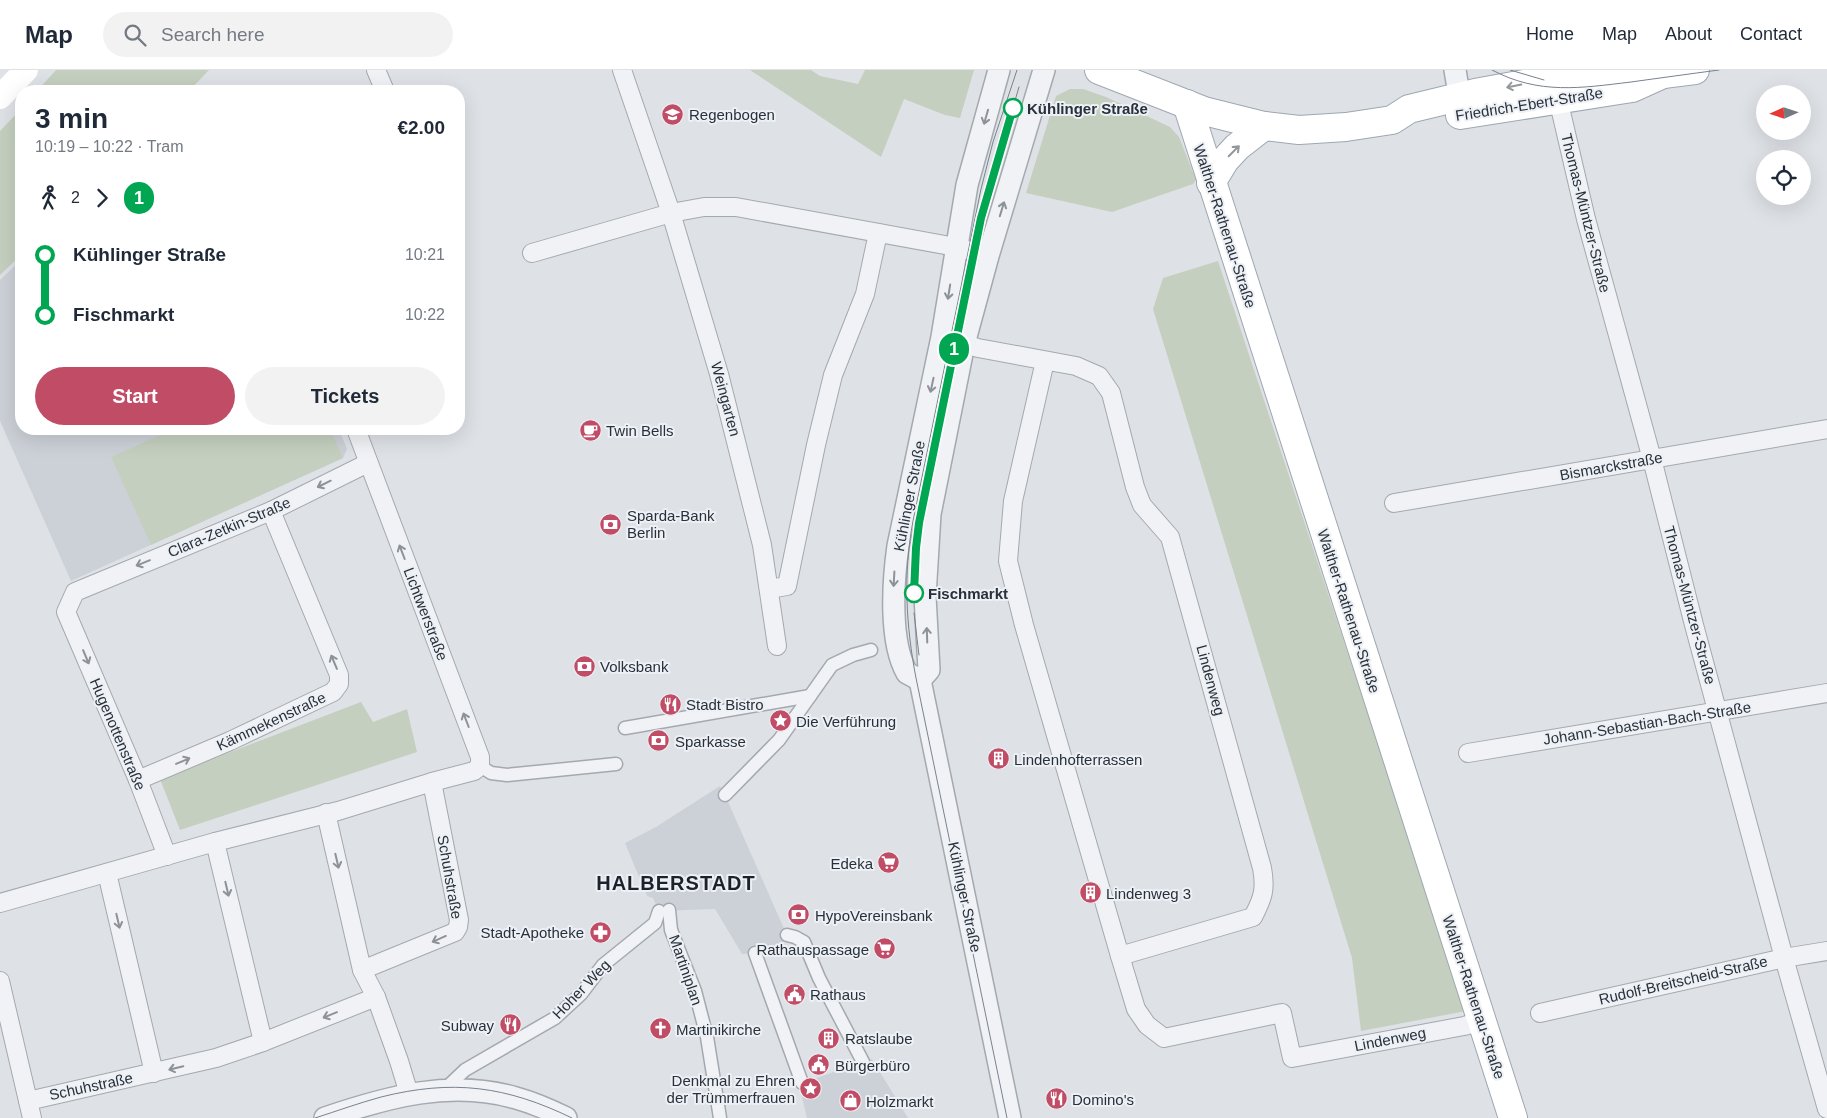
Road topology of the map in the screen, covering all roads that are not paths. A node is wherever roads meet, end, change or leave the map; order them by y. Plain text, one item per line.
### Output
1 (26, 70) edge
2 (376, 70) edge
3 (622, 70) edge
4 (999, 70) edge
5 (1044, 70) edge
6 (1099, 70) edge
7 (1455, 70) edge
8 (1534, 70) edge
9 (1630, 70) edge
10 (1696, 70) edge
11 (1663, 74) junction
12 (1579, 76) junction
13 (382, 85) edge
14 (0, 97) edge
15 (1558, 99) junction
16 (1187, 104) junction
17 (1461, 106) junction
18 (1264, 126) junction
19 (1212, 183) junction
20 (671, 212) junction
21 (878, 234) junction
22 (956, 247) junction
23 (532, 253) dead end
24 (988, 256) junction
25 (942, 337) junction
26 (964, 344) junction
27 (1045, 361) junction
28 (1827, 429) edge
29 (358, 435) edge
30 (1652, 459) junction
31 (368, 463) junction
32 (1394, 503) dead end
33 (271, 511) junction
34 (769, 589) junction
35 (66, 612) joint
36 (778, 646) dead end
37 (871, 650) dead end
38 (920, 680) junction
39 (1827, 693) edge
40 (810, 696) junction
41 (1717, 711) junction
42 (625, 728) dead end
43 (1468, 753) dead end
44 (616, 764) dead end
45 (480, 766) junction
46 (138, 780) junction
47 (432, 782) junction
48 (725, 795) dead end
49 (326, 813) junction
50 (215, 842) junction
51 (167, 856) junction
52 (107, 873) junction
53 (0, 903) edge
54 (664, 910) joint
55 (787, 935) dead end
56 (1827, 951) edge
57 (755, 953) dead end
58 (1120, 956) junction
59 (1784, 958) junction
60 (362, 970) junction
61 (0, 981) edge
62 (376, 997) junction
63 (1540, 1013) dead end
64 (1482, 1021) junction
65 (263, 1042) junction
66 (863, 1062) dead end
67 (154, 1073) junction
68 (802, 1083) dead end
69 (444, 1090) junction
70 (409, 1094) junction
71 (1827, 1109) edge
72 (30, 1110) edge
73 (1011, 1116) edge
74 (324, 1118) edge
75 (566, 1118) edge
76 (720, 1118) edge
77 (1513, 1118) edge

1 - 14 main road
2 - 13 street
3 - 20 street, Weingarten
4 -> 22 street, Kühlinger Straße
24 -> 5 street, Kühlinger Straße
6 - 16 main road, Friedrich-Ebert-Straße
7 - 17 street
8 - 12 street
9 - 11 main road, Friedrich-Ebert-Straße
9 - 12 main road, Friedrich-Ebert-Straße
10 - 11 main road, Friedrich-Ebert-Straße
11 - 15 main road, Friedrich-Ebert-Straße
12 -> 17 main road, Friedrich-Ebert-Straße
15 - 17 main road, Friedrich-Ebert-Straße
15 - 30 street, Thomas-Müntzer-Straße
16 - 18 main road, Friedrich-Ebert-Straße
16 - 19 main road, Walther-Rathenau-Straße
17 - 18 main road, Friedrich-Ebert-Straße
19 -> 18 main road
19 - 64 main road, Walther-Rathenau-Straße
20 - 21 street
20 - 23 street
20 - 34 street, Weingarten
21 - 22 street
21 - 34 street
22 - 24 street
22 -> 25 street, Kühlinger Straße
24 - 26 street, Kühlinger Straße
25 - 26 street, Lindenweg
25 -> 38 street, Kühlinger Straße
26 - 27 street, Lindenweg
38 -> 26 street, Kühlinger Straße
27 - 58 street, Lindenweg
27 - 58 street, Lindenweg
28 - 30 street, Bismarckstraße
29 - 31 street
30 - 32 street, Bismarckstraße
30 - 41 street, Thomas-Müntzer-Straße
31 -> 33 street, Clara-Zetkin-Straße
45 -> 31 street, Lichtwerstraße
33 -> 35 street, Clara-Zetkin-Straße
46 -> 33 street, Kämmekenstraße
34 - 36 street, Weingarten
35 -> 46 street, Hugenottenstraße
37 - 40 street
38 - 73 street, Kühlinger Straße
39 - 41 street, Johann-Sebastian-Bach-Straße
40 - 42 street
40 - 48 street
41 - 43 street, Johann-Sebastian-Bach-Straße
41 - 59 street, Thomas-Müntzer-Straße
44 - 45 street
45 - 47 street
46 - 51 street, Hugenottenstraße
47 - 49 street
47 -> 60 street, Schuhstraße
49 - 50 street
49 -> 60 street
50 - 51 street
50 -> 65 street
51 - 52 street
52 - 53 street
52 -> 67 street, Schuhstraße
54 - 69 street, Hoher Weg
54 - 76 street, Martiniplan
55 - 66 street
56 - 59 street, Rudolf-Breitscheid-Straße
57 - 68 street
58 - 64 street, Lindenweg
59 - 63 street, Rudolf-Breitscheid-Straße
59 - 71 street, Thomas-Müntzer-Straße
60 - 62 street
61 - 72 street
62 -> 65 street, Schuhstraße
62 - 70 street
64 - 77 main road, Walther-Rathenau-Straße
65 -> 67 street, Schuhstraße
67 - 72 street, Schuhstraße
69 - 70 street
69 - 75 street
70 - 74 street

